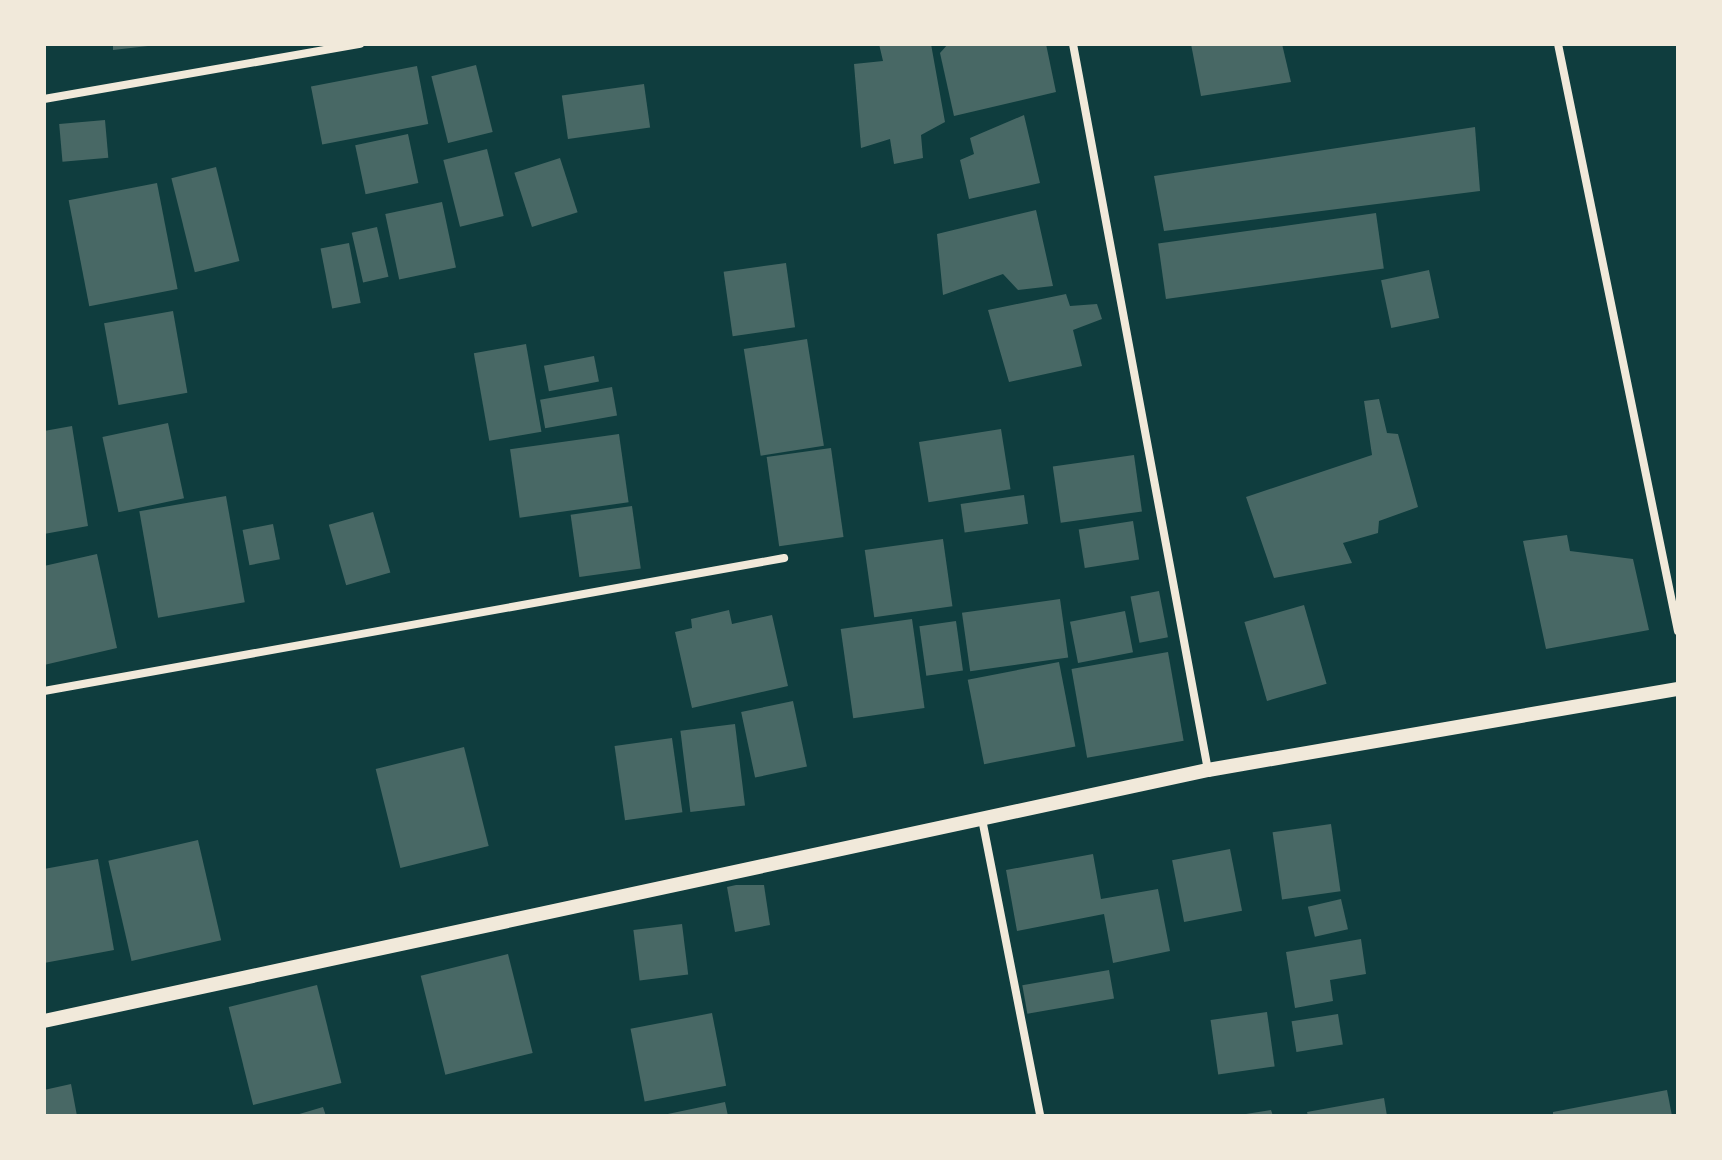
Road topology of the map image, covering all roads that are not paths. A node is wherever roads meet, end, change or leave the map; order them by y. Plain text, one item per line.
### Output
1 (360, 44) edge
2 (1073, 44) edge
3 (1558, 44) edge
4 (44, 99) edge
5 (784, 558) dead end
6 (1678, 631) edge
7 (1678, 689) edge
8 (44, 691) edge
9 (1208, 770) junction
10 (982, 819) junction
11 (44, 1021) edge
12 (1040, 1116) edge

1 - 4 street
2 - 9 street
3 - 6 street
5 - 8 street
7 - 9 street
9 - 10 street
10 - 11 street
10 - 12 street

